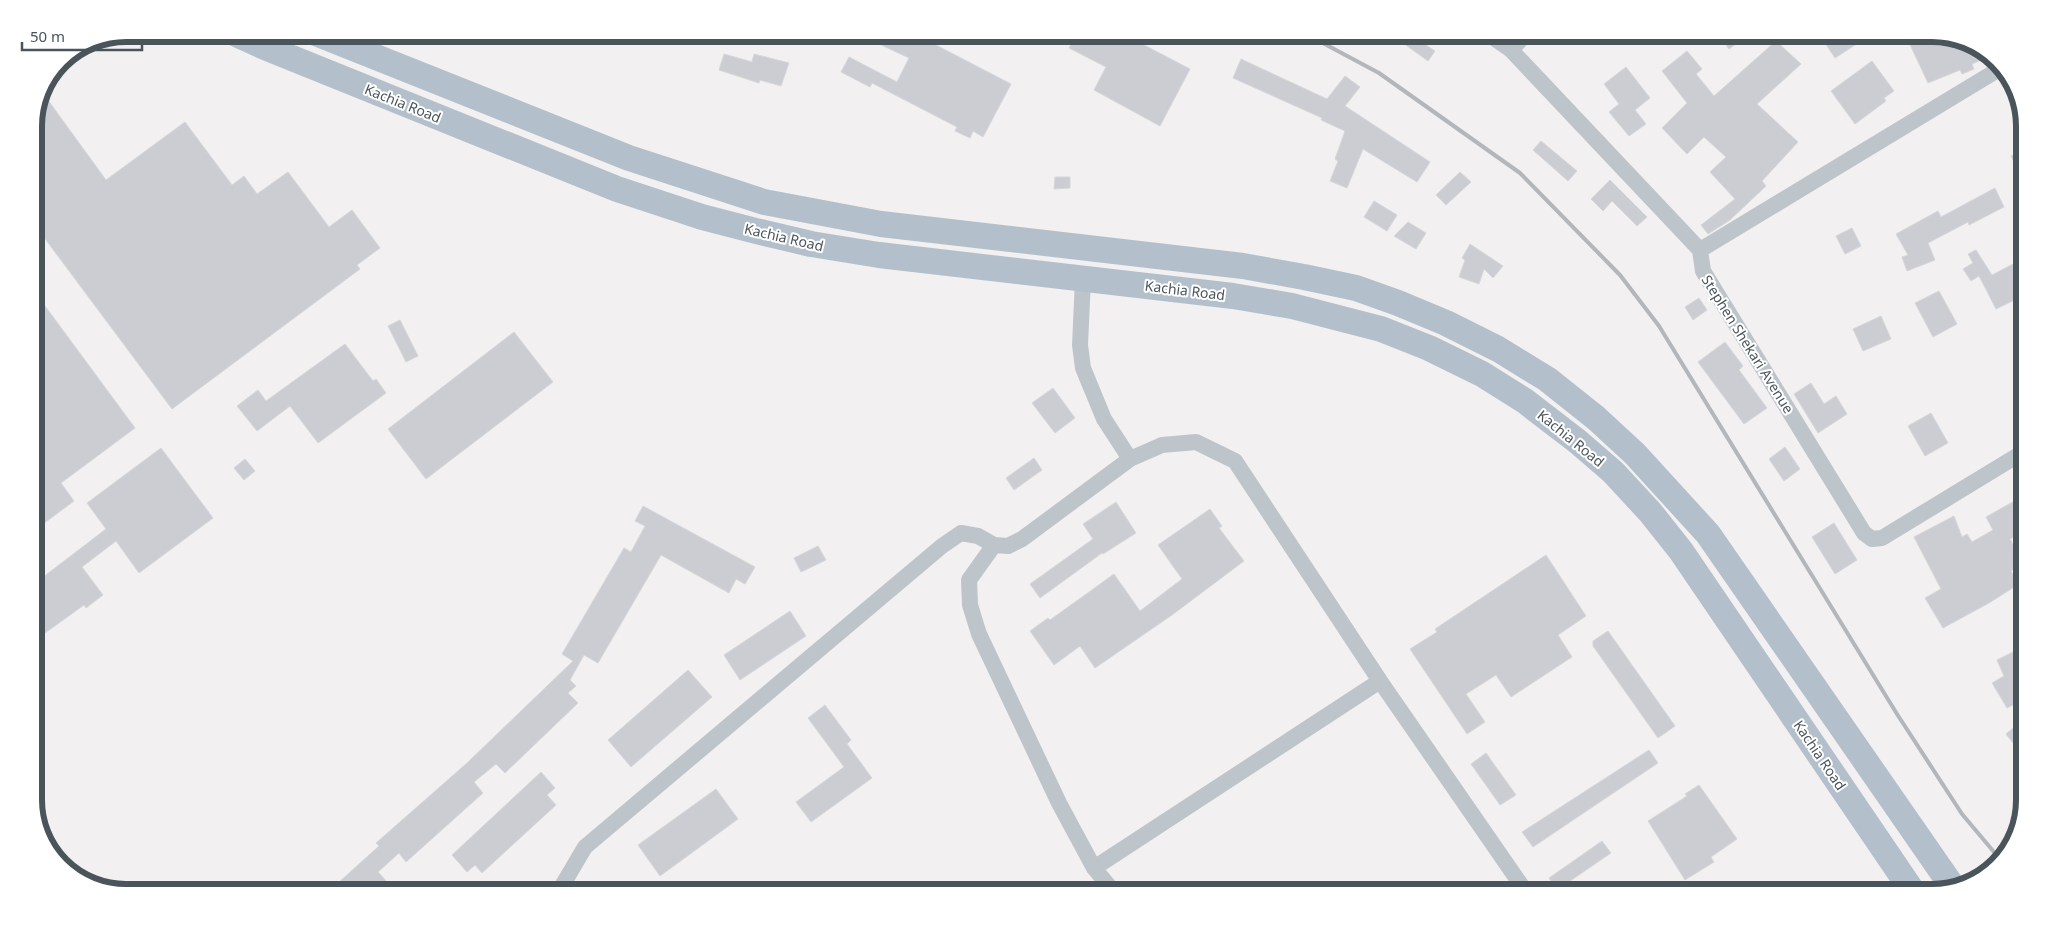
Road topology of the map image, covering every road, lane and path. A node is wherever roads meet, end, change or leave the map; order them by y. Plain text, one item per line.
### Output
1 (254, 42) edge
2 (338, 42) edge
3 (1500, 42) edge
4 (1518, 42) edge
5 (1511, 50) junction
6 (1996, 72) edge
7 (1700, 250) junction
8 (1084, 278) junction
9 (2016, 456) edge
10 (1130, 459) junction
11 (994, 545) junction
12 (1380, 681) junction
13 (1094, 868) junction
14 (1949, 882) edge
15 (563, 884) edge
16 (1107, 884) edge
17 (1520, 884) edge
18 (1908, 884) edge

1 - 8 main road, Kachia Road
2 - 14 main road
3 - 5 street
4 - 5 street
5 - 7 street
6 - 7 street
7 - 9 street, Stephen Shekari Avenue
8 - 10 street
8 - 18 main road, Kachia Road
10 - 11 street
10 - 12 street
11 - 13 street
11 - 15 street
12 - 13 street
12 - 17 street
13 - 16 street

